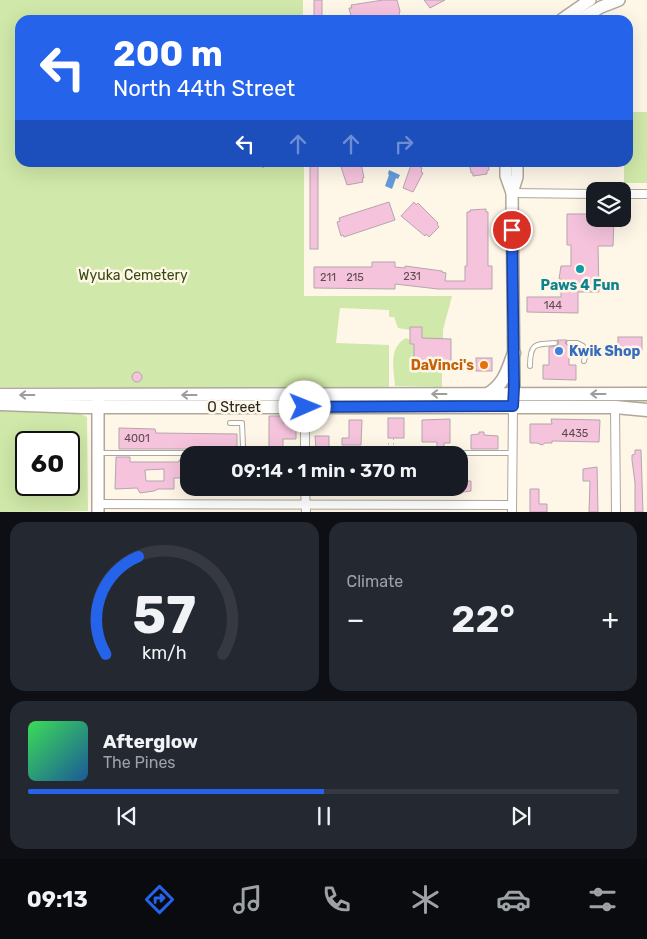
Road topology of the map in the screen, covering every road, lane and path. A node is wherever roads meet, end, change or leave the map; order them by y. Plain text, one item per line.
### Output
1 (590, 0) edge
2 (619, 0) edge
3 (568, 15) edge
4 (587, 15) edge
5 (506, 167) edge
6 (517, 167) edge
7 (512, 193) junction
8 (586, 194) edge
9 (631, 194) edge
10 (647, 194) edge
11 (555, 343) dead end
12 (568, 343) dead end
13 (514, 353) junction
14 (584, 362) dead end
15 (530, 366) dead end
16 (0, 394) edge
17 (488, 394) junction
18 (647, 394) edge
19 (513, 400) junction
20 (98, 401) junction
21 (305, 401) junction
22 (647, 401) edge
23 (0, 404) edge
24 (615, 406) junction
25 (647, 410) edge
26 (230, 423) dead end
27 (394, 439) dead end
28 (396, 441) dead end
29 (388, 444) dead end
30 (396, 444) dead end
31 (243, 446) dead end
32 (305, 446) edge
33 (98, 453) junction
34 (180, 453) edge
35 (468, 453) edge
36 (512, 453) junction
37 (98, 508) edge
38 (306, 508) edge
39 (512, 508) edge
40 (616, 512) edge

1 - 3 main road
2 - 4 main road
5 - 7 main road
6 - 7 main road
7 - 8 street
7 - 13 main road
9 - 10 street
11 - 15 lane
12 - 14 lane
13 - 17 main road
13 - 19 main road
20 -> 16 main road, O Street
17 - 19 main road, O Street
17 -> 21 main road, O Street
18 -> 19 main road, O Street
19 - 21 main road, O Street
19 - 24 main road, O Street
19 - 36 street
20 - 21 main road, O Street
20 - 23 main road, O Street
20 - 33 main road
21 - 32 street
22 - 24 main road
24 - 25 main road, O Street
24 - 40 street
26 - 31 lane
27 - 28 path
29 - 30 path
33 - 34 lane
33 - 37 main road
35 - 36 lane
36 - 39 street
37 - 38 street
38 - 39 street

